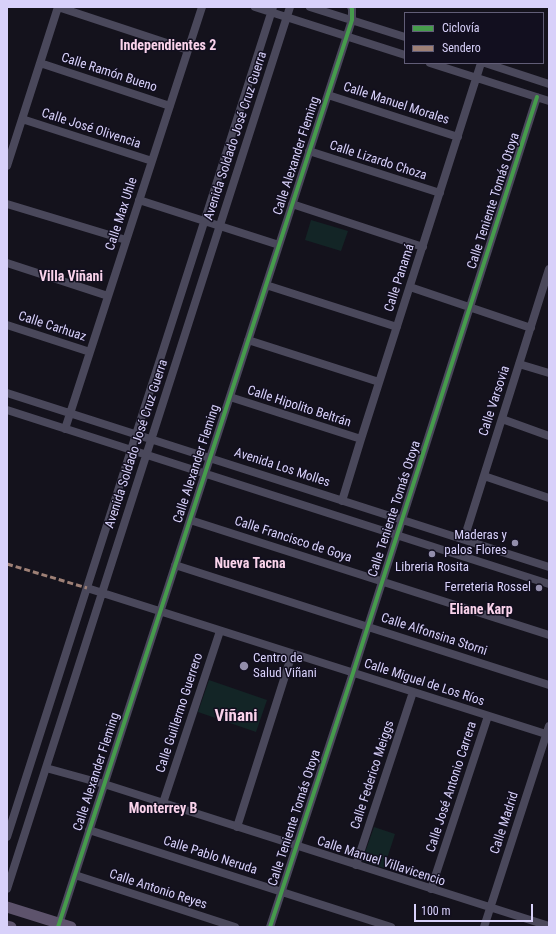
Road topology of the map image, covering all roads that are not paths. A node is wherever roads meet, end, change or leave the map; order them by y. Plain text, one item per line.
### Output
1 (58, 7) edge
2 (202, 7) edge
3 (255, 7) edge
4 (290, 7) edge
5 (310, 7) edge
6 (351, 7) edge
7 (273, 10) edge
8 (287, 17) junction
9 (352, 20) junction
10 (346, 36) junction
11 (404, 37) edge
12 (188, 50) junction
13 (404, 55) edge
14 (40, 63) junction
15 (433, 64) edge
16 (481, 64) edge
17 (488, 64) edge
18 (476, 78) junction
19 (549, 84) edge
20 (328, 95) junction
21 (538, 97) junction
22 (549, 101) edge
23 (170, 106) junction
24 (22, 119) junction
25 (458, 137) junction
26 (309, 151) junction
27 (152, 161) junction
28 (8, 162) edge
29 (440, 193) junction
30 (139, 200) junction
31 (7, 204) edge
32 (292, 204) junction
33 (204, 221) junction
34 (220, 226) junction
35 (126, 240) junction
36 (279, 245) junction
37 (422, 247) junction
38 (7, 263) edge
39 (549, 269) edge
40 (266, 285) junction
41 (410, 287) junction
42 (546, 288) edge
43 (108, 296) junction
44 (470, 307) junction
45 (7, 325) edge
46 (397, 327) junction
47 (531, 328) junction
48 (248, 340) junction
49 (90, 352) junction
50 (519, 364) junction
51 (549, 373) edge
52 (379, 382) junction
53 (7, 393) edge
54 (230, 397) junction
55 (7, 410) edge
56 (71, 413) junction
57 (502, 419) junction
58 (66, 429) junction
59 (136, 434) junction
60 (549, 436) edge
61 (151, 439) junction
62 (361, 439) junction
63 (131, 450) junction
64 (146, 455) junction
65 (210, 458) junction
66 (205, 474) junction
67 (484, 476) junction
68 (549, 498) edge
69 (342, 501) junction
70 (190, 520) junction
71 (402, 520) junction
72 (398, 535) junction
73 (464, 539) junction
74 (175, 565) junction
75 (549, 567) edge
76 (383, 581) junction
77 (549, 584) edge
78 (87, 588) junction
79 (102, 593) junction
80 (160, 612) junction
81 (368, 626) junction
82 (220, 631) junction
83 (549, 635) edge
84 (292, 654) junction
85 (353, 673) junction
86 (549, 685) edge
87 (413, 692) junction
88 (488, 716) junction
89 (549, 726) edge
90 (548, 735) edge
91 (46, 768) junction
92 (104, 784) junction
93 (163, 803) junction
94 (237, 827) junction
95 (89, 830) junction
96 (7, 837) edge
97 (297, 846) junction
98 (356, 864) junction
99 (75, 876) junction
100 (431, 888) junction
101 (7, 889) edge
102 (282, 892) junction
103 (7, 907) edge
104 (490, 908) junction
105 (58, 925) edge
106 (7, 926) edge
107 (549, 926) edge
108 (11, 927) edge
109 (71, 927) edge
110 (235, 927) edge
111 (270, 927) edge
112 (391, 927) edge
113 (484, 927) edge

1 - 12 street
1 - 14 street
2 - 12 street, Calle Max Uhle
3 - 7 street
4 - 8 street, Avenida Soldado José Cruz Guerra
5 - 9 street
6 - 9 street, Calle Alexander Fleming
7 - 8 street
7 - 33 street, Avenida Soldado José Cruz Guerra
8 - 10 street
8 - 34 street, Avenida Soldado José Cruz Guerra
9 - 10 street, Calle Alexander Fleming
9 - 11 street
10 - 13 street
10 - 20 street, Calle Alexander Fleming
12 - 23 street, Calle Max Uhle
14 - 23 street, Calle Ramón Bueno
14 - 24 street
15 - 18 street
16 - 18 street, Calle Panamá
17 - 19 street
18 - 21 street
18 - 25 street, Calle Panamá
20 - 25 street, Calle Manuel Morales
20 - 26 street, Calle Alexander Fleming
21 - 22 street
21 - 44 street, Calle Teniente Tomás Otoya
23 - 27 street, Calle Max Uhle
24 - 27 street, Calle José Olivencia
24 - 28 street
25 - 29 street, Calle Panamá
26 - 29 street, Calle Lizardo Choza
26 - 32 street, Calle Alexander Fleming
27 - 30 street, Calle Max Uhle
29 - 37 street, Calle Panamá
30 - 33 street
30 - 35 street, Calle Max Uhle
31 - 35 street
32 - 36 street, Calle Alexander Fleming
32 - 37 street
33 - 34 street
33 - 59 street, Avenida Soldado José Cruz Guerra
34 - 36 street
34 - 61 street, Avenida Soldado José Cruz Guerra
35 - 43 street, Calle Max Uhle
36 - 40 street, Calle Alexander Fleming
37 - 41 street, Calle Panamá
38 - 43 street
39 - 42 street, Calle Varsovia
40 - 46 street
40 - 48 street, Calle Alexander Fleming
41 - 44 street
41 - 46 street, Calle Panamá
42 - 47 street, Calle Varsovia
43 - 49 street, Calle Max Uhle
44 - 47 street
44 - 71 street, Calle Teniente Tomás Otoya
45 - 49 street, Calle Carhuaz
46 - 52 street, Calle Panamá
47 - 50 street, Calle Varsovia
48 - 52 street
48 - 54 street, Calle Alexander Fleming
49 - 56 street, Calle Max Uhle
50 - 51 street
50 - 57 street, Calle Varsovia
52 - 62 street, Calle Panamá
53 - 56 street, Avenida Los Molles
54 - 62 street, Calle Hipolito Beltrán
54 - 65 street, Calle Alexander Fleming
55 - 58 street
56 - 58 street, Calle Max Uhle
56 - 59 street, Avenida Los Molles
57 - 60 street
57 - 67 street, Calle Varsovia
58 - 63 street
59 - 61 street, Avenida Los Molles
59 - 63 street, Avenida Soldado José Cruz Guerra
61 - 64 street, Avenida Soldado José Cruz Guerra
61 - 65 street, Avenida Los Molles
62 - 69 street, Calle Panamá
63 - 64 street
63 - 78 street, Avenida Soldado José Cruz Guerra
64 - 66 street
64 - 79 street, Avenida Soldado José Cruz Guerra
65 - 66 street, Calle Alexander Fleming
65 - 69 street, Avenida Los Molles
66 - 70 street, Calle Alexander Fleming
66 - 72 street
67 - 68 street
67 - 73 street, Calle Varsovia
69 - 71 street, Avenida Los Molles
70 - 74 street, Calle Alexander Fleming
70 - 76 street, Calle Francisco de Goya
71 - 72 street, Calle Teniente Tomás Otoya
71 - 73 street, Avenida Los Molles
72 - 76 street, Calle Teniente Tomás Otoya
72 - 77 street
73 - 75 street, Avenida Los Molles
74 - 80 street, Calle Alexander Fleming
74 - 81 street, Calle Alfonsina Storni
76 - 81 street, Calle Teniente Tomás Otoya
76 - 83 street, Calle Francisco de Goya
78 - 79 street, Calle Miguel de Los Ríos
78 - 96 street, Avenida Soldado José Cruz Guerra
79 - 80 street, Calle Miguel de Los Ríos
79 - 91 street, Avenida Soldado José Cruz Guerra
80 - 82 street, Calle Miguel de Los Ríos
80 - 92 street, Calle Alexander Fleming
81 - 85 street, Calle Teniente Tomás Otoya
81 - 86 street, Calle Alfonsina Storni
82 - 84 street, Calle Miguel de Los Ríos
82 - 93 street, Calle Guillermo Guerrero
84 - 85 street, Calle Miguel de Los Ríos
84 - 94 street
85 - 87 street, Calle Miguel de Los Ríos
85 - 97 street, Calle Teniente Tomás Otoya
87 - 88 street, Calle Miguel de Los Ríos
87 - 98 street, Calle Federico Meiggs
88 - 90 street, Calle Miguel de Los Ríos
88 - 100 street, Calle José Antonio Carrera
89 - 90 street, Calle Madrid
90 - 104 street, Calle Madrid
91 - 92 street, Calle Manuel Villavicencio
91 - 101 street, Avenida Soldado José Cruz Guerra
92 - 93 street, Calle Manuel Villavicencio
92 - 95 street, Calle Alexander Fleming
93 - 94 street, Calle Manuel Villavicencio
94 - 97 street, Calle Manuel Villavicencio
95 - 99 street, Calle Alexander Fleming
95 - 102 street, Calle Pablo Neruda
97 - 98 street, Calle Manuel Villavicencio
97 - 102 street, Calle Teniente Tomás Otoya
98 - 100 street, Calle Manuel Villavicencio
99 - 105 street, Calle Alexander Fleming
99 - 110 street, Calle Antonio Reyes
100 - 104 street, Calle Manuel Villavicencio
102 - 111 street, Calle Teniente Tomás Otoya
102 - 112 street, Calle Pablo Neruda
103 - 105 main road
104 - 107 street, Calle Manuel Villavicencio
104 - 113 street, Calle Madrid
105 - 109 main road
106 - 108 main road

